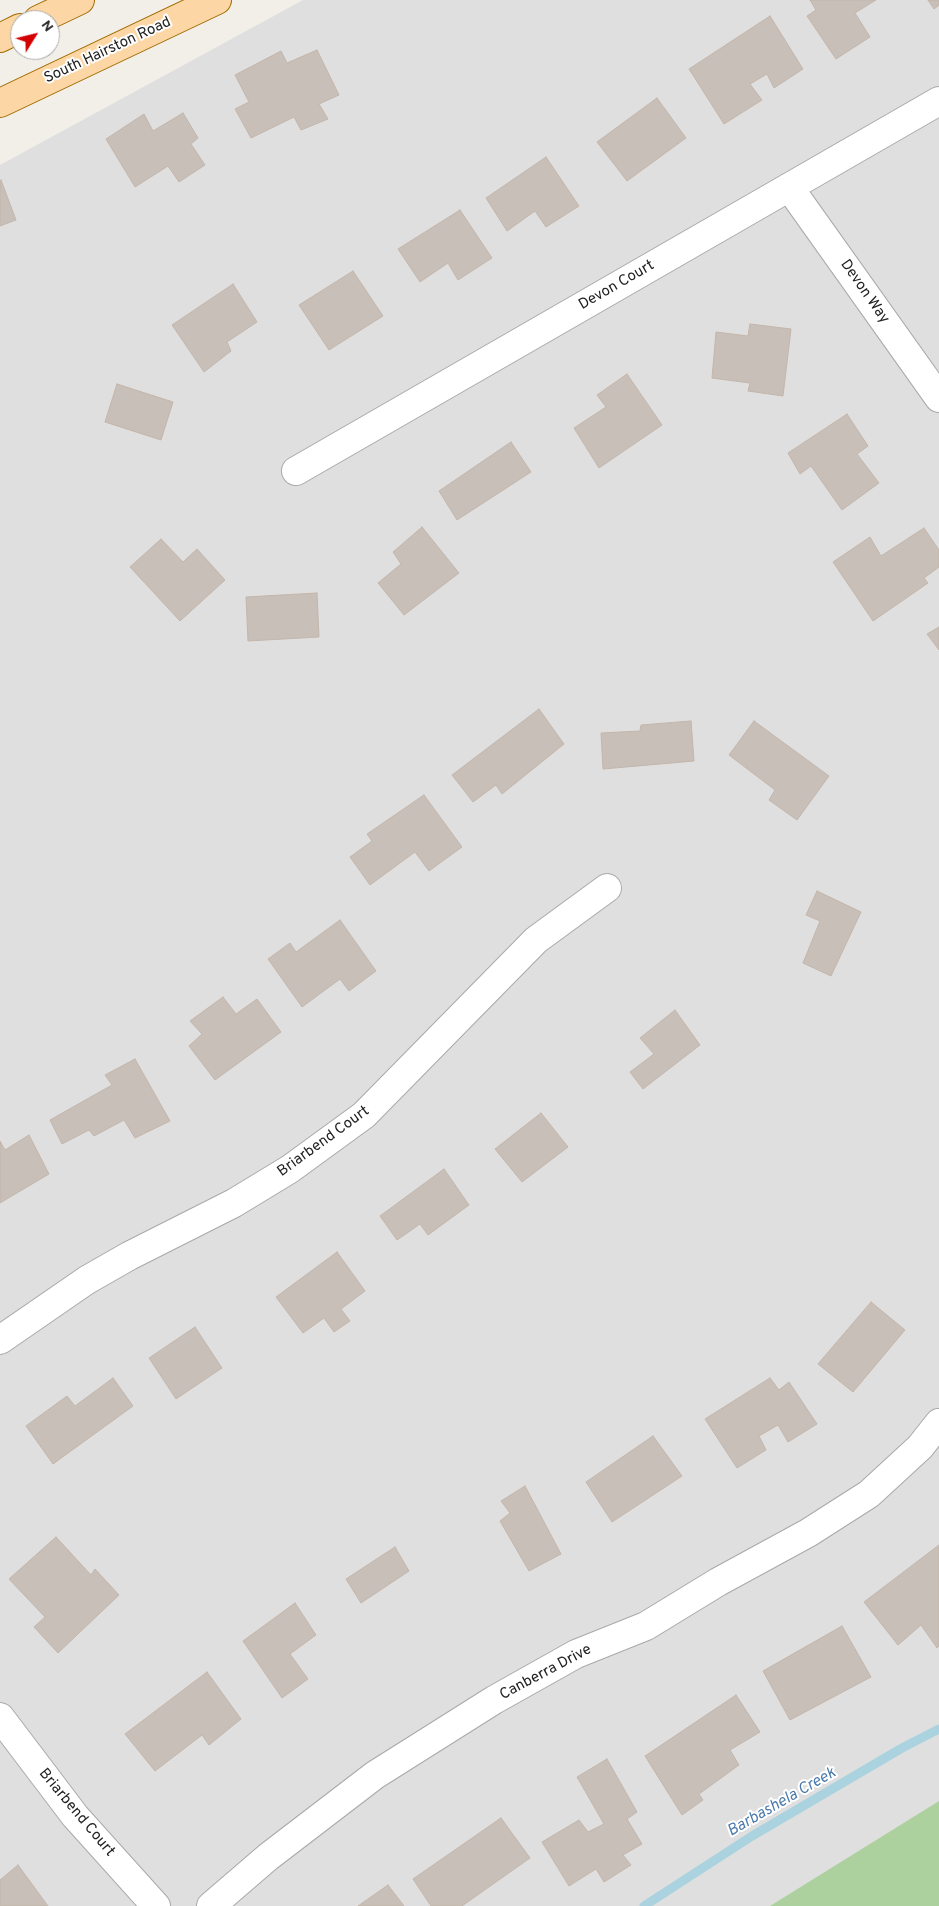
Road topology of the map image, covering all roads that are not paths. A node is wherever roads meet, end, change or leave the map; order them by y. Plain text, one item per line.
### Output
1 (80, 0) edge
2 (217, 0) edge
3 (59, 10) edge
4 (939, 100) edge
5 (0, 102) edge
6 (790, 187) junction
7 (939, 398) edge
8 (296, 471) dead end
9 (607, 888) dead end
10 (0, 1340) edge
11 (939, 1423) edge
12 (0, 1717) edge
13 (156, 1906) edge
14 (211, 1906) edge

1 - 3 main road
2 - 5 main road, South Hairston Road
4 - 6 street, Devon Court
6 - 7 street, Devon Way
6 - 8 street, Devon Court
9 - 10 street, Briarbend Court
11 - 14 street, Canberra Drive
12 - 13 street, Briarbend Court

